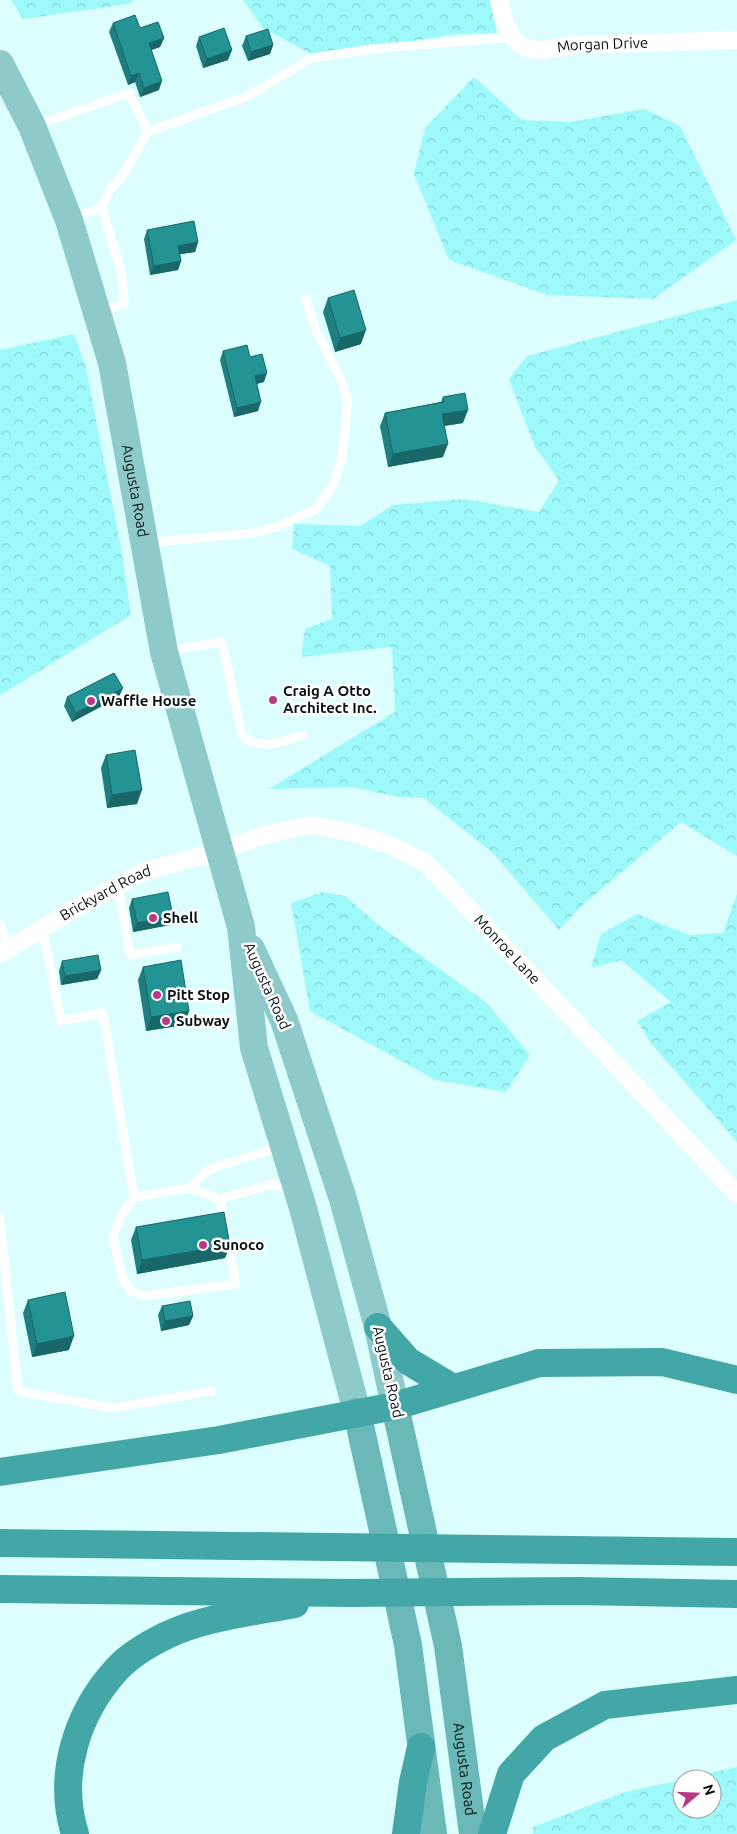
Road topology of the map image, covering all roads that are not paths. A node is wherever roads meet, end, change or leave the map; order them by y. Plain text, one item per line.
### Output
1 (500, 0) edge
2 (514, 37) junction
3 (737, 40) edge
4 (0, 64) edge
5 (32, 126) junction
6 (148, 132) junction
7 (102, 207) junction
8 (69, 220) junction
9 (306, 298) dead end
10 (97, 312) junction
11 (143, 543) junction
12 (164, 652) junction
13 (303, 735) dead end
14 (220, 851) junction
15 (118, 885) junction
16 (0, 925) edge
17 (241, 927) junction
18 (42, 929) junction
19 (177, 947) dead end
20 (5, 952) edge
21 (279, 1130) junction
22 (189, 1188) junction
23 (298, 1193) junction
24 (737, 1194) edge
25 (134, 1197) junction
26 (220, 1198) junction
27 (0, 1218) edge
28 (378, 1327) junction
29 (737, 1380) edge
30 (452, 1388) junction
31 (212, 1391) dead end
32 (395, 1406) junction
33 (357, 1412) junction
34 (0, 1472) edge
35 (0, 1543) edge
36 (737, 1552) edge
37 (0, 1589) edge
38 (350, 1593) junction
39 (737, 1594) edge
40 (737, 1690) edge
41 (421, 1747) junction
42 (75, 1834) edge
43 (406, 1834) edge
44 (433, 1834) edge
45 (473, 1834) edge
46 (492, 1834) edge

1 - 2 street, Morgan Drive
2 - 3 street, Morgan Drive
2 - 6 lane
4 - 5 main road, Augusta Road
5 - 6 lane
5 - 8 main road, Augusta Road
6 - 7 lane
7 - 8 lane
7 - 10 lane
8 - 10 main road, Augusta Road
9 - 11 lane
10 - 11 main road, Augusta Road
11 - 12 main road, Augusta Road
12 - 13 lane
12 - 14 main road, Augusta Road
14 - 15 street, Brickyard Road
14 - 17 main road, Augusta Road
14 - 24 street, Monroe Lane
15 - 18 street, Brickyard Road
15 - 19 lane
16 - 20 lane
17 - 21 main road, Augusta Road
17 - 28 main road, Augusta Road
18 - 20 street, Brickyard Road
18 - 25 lane
21 - 22 lane
21 - 23 main road, Augusta Road
22 - 25 lane
22 - 26 lane
23 - 26 lane
23 - 33 main road, Augusta Road
25 - 26 lane
27 - 31 lane
28 - 30 highway
28 - 32 main road, Augusta Road
29 - 30 highway
30 - 32 highway
32 - 33 highway
32 - 45 highway, Augusta Road
33 - 34 highway
33 - 41 highway, Augusta Road
35 - 36 highway
37 - 38 highway
38 - 39 highway
38 - 42 highway
40 - 46 highway
41 - 43 highway
41 - 44 highway, Augusta Road

